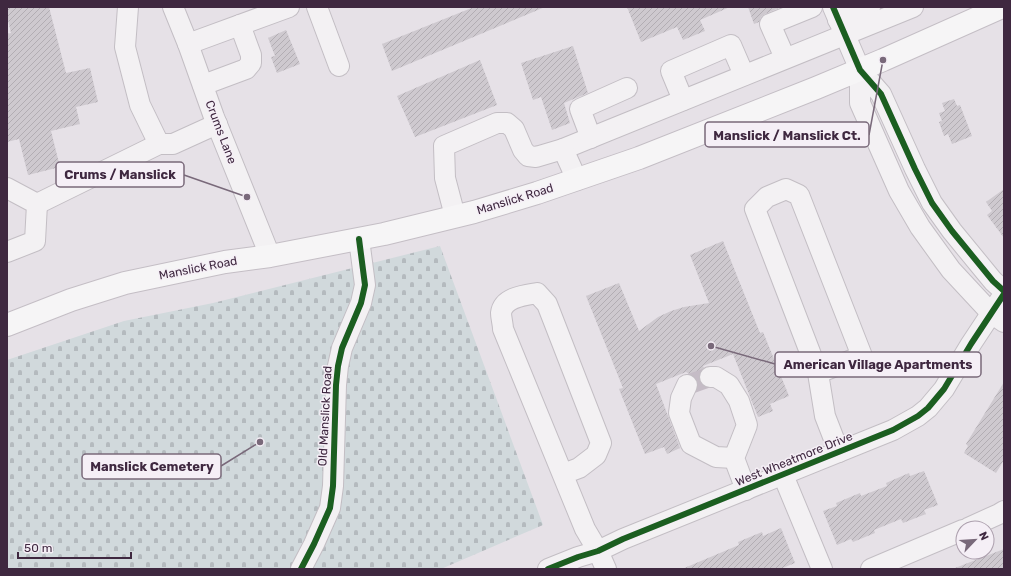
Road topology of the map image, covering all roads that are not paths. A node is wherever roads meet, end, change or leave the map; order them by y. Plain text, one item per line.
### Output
1 (128, 7) edge
2 (173, 7) edge
3 (289, 7) edge
4 (317, 7) edge
5 (812, 7) edge
6 (870, 7) edge
7 (912, 7) edge
8 (1002, 7) edge
9 (839, 20) edge
10 (240, 25) junction
11 (188, 44) junction
12 (785, 58) junction
13 (340, 66) dead end
14 (860, 70) junction
15 (744, 75) junction
16 (203, 85) junction
17 (627, 88) dead end
18 (683, 100) junction
19 (217, 124) junction
20 (591, 138) junction
21 (159, 144) junction
22 (563, 149) junction
23 (578, 180) junction
24 (7, 188) edge
25 (37, 204) junction
26 (455, 216) junction
27 (359, 239) junction
28 (7, 252) edge
29 (270, 256) junction
30 (1000, 305) edge
31 (7, 325) edge
32 (818, 373) junction
33 (710, 377) tunnel mouth
34 (687, 385) dead end
35 (839, 452) junction
36 (734, 458) junction
37 (563, 474) junction
38 (783, 475) junction
39 (746, 490) junction
40 (1004, 511) edge
41 (986, 520) edge
42 (955, 533) edge
43 (602, 560) edge
44 (301, 569) edge
45 (548, 569) edge
46 (822, 569) edge
47 (871, 569) edge

1 - 21 street
2 - 11 street, Crums Lane
3 - 10 street
4 - 13 street
5 - 12 street
6 - 9 street
7 - 9 street
8 - 14 main road, Manslick Road
9 - 12 street
9 - 14 street
10 - 11 street
10 - 16 street
11 - 16 street, Crums Lane
12 - 15 street
14 - 23 main road, Manslick Road
14 - 30 street
15 - 18 street
15 - 18 street
16 - 19 street, Crums Lane
17 - 20 street
18 - 20 street
19 - 21 street
19 - 29 street, Crums Lane
20 - 22 street
21 - 25 street
22 - 23 street
22 - 26 street
23 - 26 main road, Manslick Road
24 - 25 street
25 - 28 street
26 - 27 main road, Manslick Road
27 - 29 main road, Manslick Road
27 - 44 street, Old Manslick Road
29 - 31 main road, Manslick Road
30 - 35 street, West Wheatmore Drive
32 - 32 street
32 - 35 street
33 - 36 street
34 - 36 street
35 - 38 street, West Wheatmore Drive
36 - 39 street
37 - 37 street
37 - 43 street
38 - 39 street, West Wheatmore Drive
38 - 46 street
39 - 43 street, West Wheatmore Drive
40 - 41 street
42 - 47 street
43 - 45 street, West Wheatmore Drive

